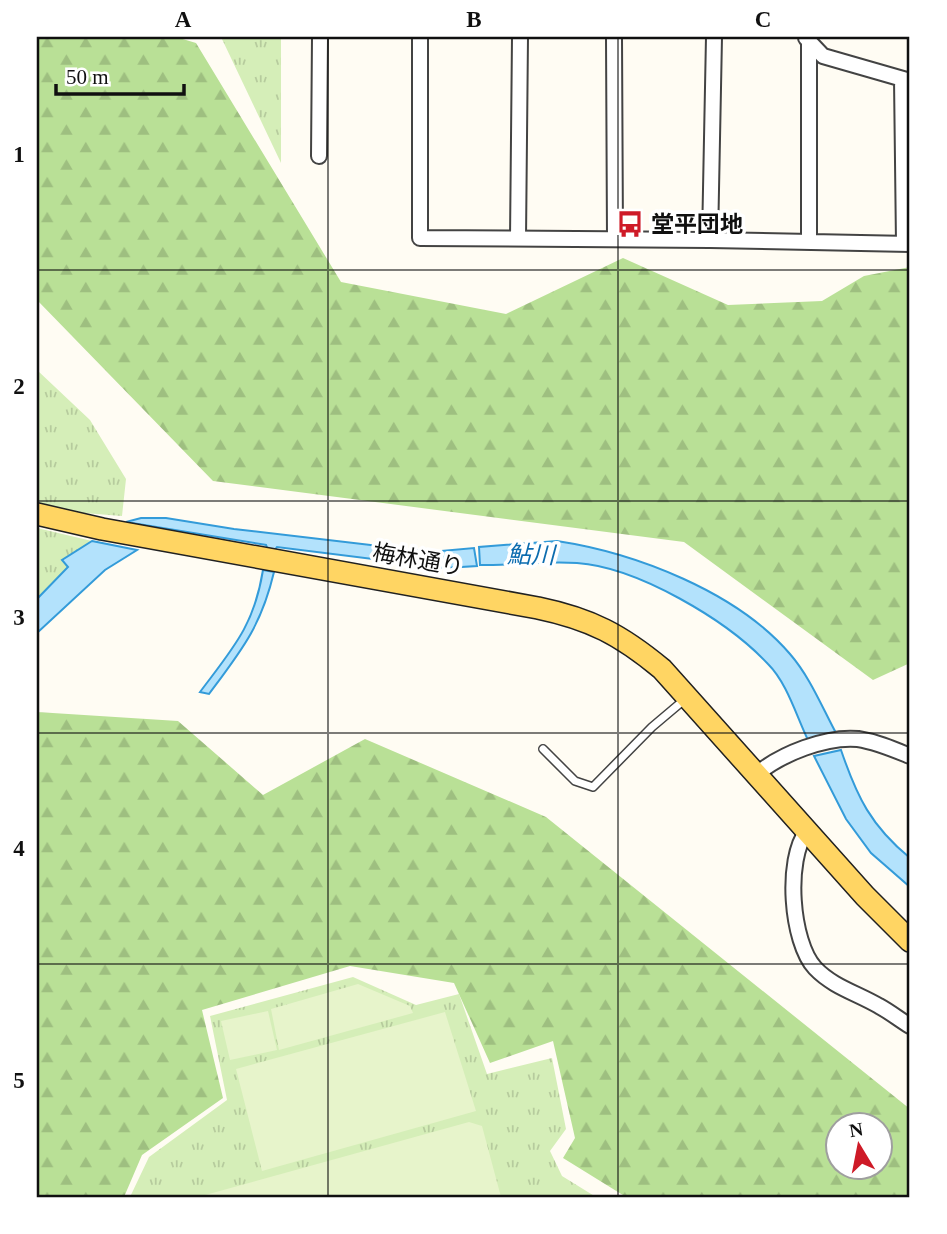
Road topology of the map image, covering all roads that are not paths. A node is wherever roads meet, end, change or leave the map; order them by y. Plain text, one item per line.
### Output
1 (320, 37) edge
2 (420, 37) edge
3 (520, 37) edge
4 (614, 37) edge
5 (714, 37) edge
6 (807, 39) edge
7 (906, 80) edge
8 (319, 156) dead end
9 (518, 238) junction
10 (615, 239) junction
11 (710, 240) junction
12 (809, 242) junction
13 (907, 244) edge
14 (37, 514) edge
15 (687, 697) junction
16 (543, 749) dead end
17 (910, 756) edge
18 (757, 774) junction
19 (807, 831) junction
20 (910, 941) edge
21 (910, 1026) edge

1 - 8 street
2 - 9 street
3 - 9 street
4 - 10 street
5 - 11 street
6 - 7 street
6 - 12 street
7 - 13 street
9 - 10 street
10 - 11 street
11 - 12 street
12 - 13 street
14 - 15 main road, 梅林通り
15 - 16 lane
15 - 18 main road, 梅林通り
17 - 18 street
18 - 19 main road, 梅林通り
19 - 20 main road, 梅林通り
19 - 21 street

